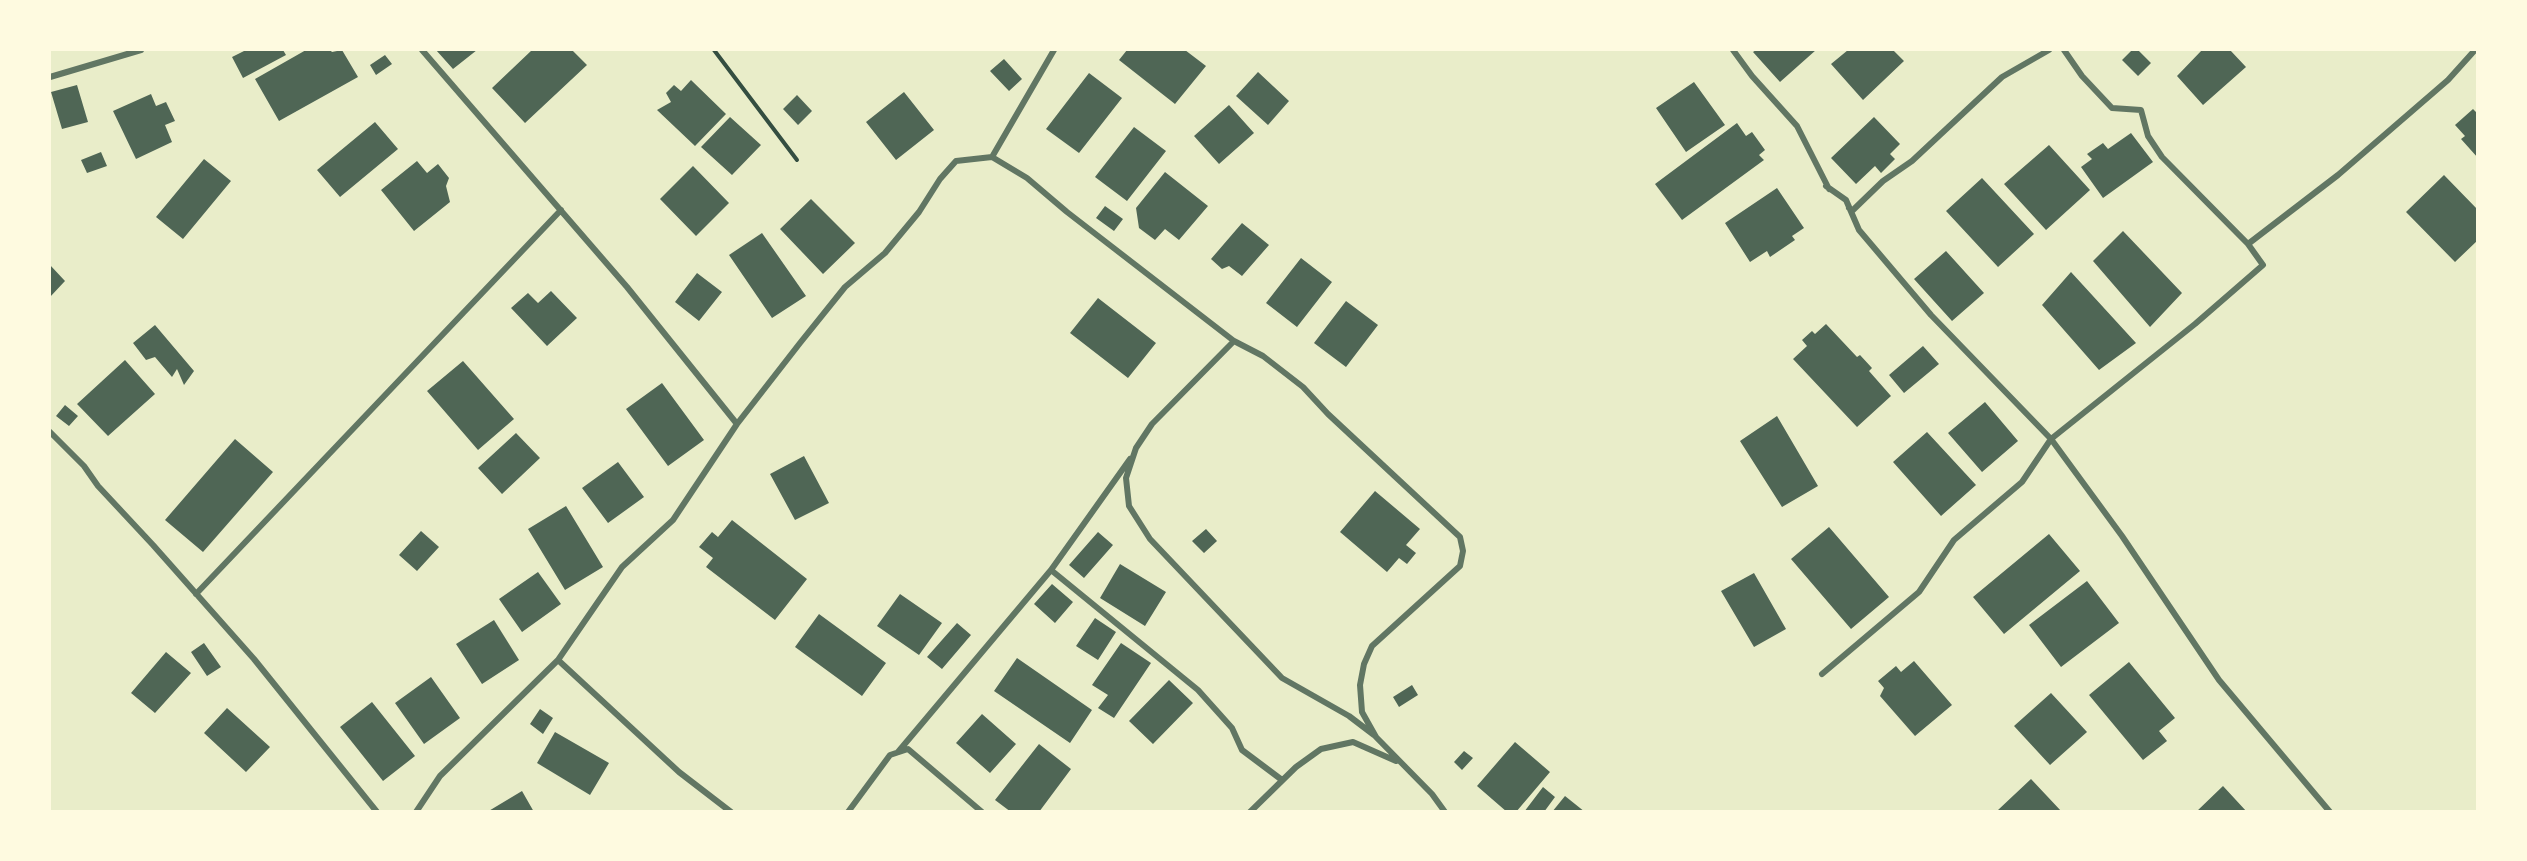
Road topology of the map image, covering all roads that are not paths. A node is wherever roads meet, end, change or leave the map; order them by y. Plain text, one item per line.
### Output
1 (141, 50) edge
2 (422, 50) edge
3 (1054, 50) edge
4 (1733, 50) edge
5 (2049, 50) edge
6 (2064, 50) edge
7 (2475, 50) edge
8 (50, 77) edge
9 (992, 157) junction
10 (1826, 186) junction
11 (561, 210) junction
12 (2248, 244) junction
13 (1234, 340) junction
14 (737, 424) junction
15 (50, 432) edge
16 (2051, 439) junction
17 (1134, 455) junction
18 (1051, 570) junction
19 (196, 594) junction
20 (558, 660) junction
21 (1822, 674) dead end
22 (1376, 737) junction
23 (898, 752) junction
24 (1399, 762) junction
25 (1282, 780) junction
26 (377, 812) edge
27 (416, 812) edge
28 (731, 812) edge
29 (848, 812) edge
30 (982, 812) edge
31 (1250, 812) edge
32 (1445, 812) edge
33 (2330, 812) edge

1 - 8 street
2 - 11 street
3 - 9 street
4 - 10 street
5 - 10 street
6 - 12 street
7 - 12 street
9 - 13 street
9 - 14 street
10 - 16 street
11 - 14 street
11 - 19 street
12 - 16 street
13 - 17 street
13 - 22 street
14 - 20 street
15 - 19 street
16 - 21 street
16 - 33 street
17 - 18 street
17 - 22 street
18 - 23 street
18 - 25 street
19 - 26 street
20 - 27 street
20 - 28 street
22 - 24 street
23 - 29 street
23 - 30 street
24 - 25 street
24 - 32 street
25 - 31 street

